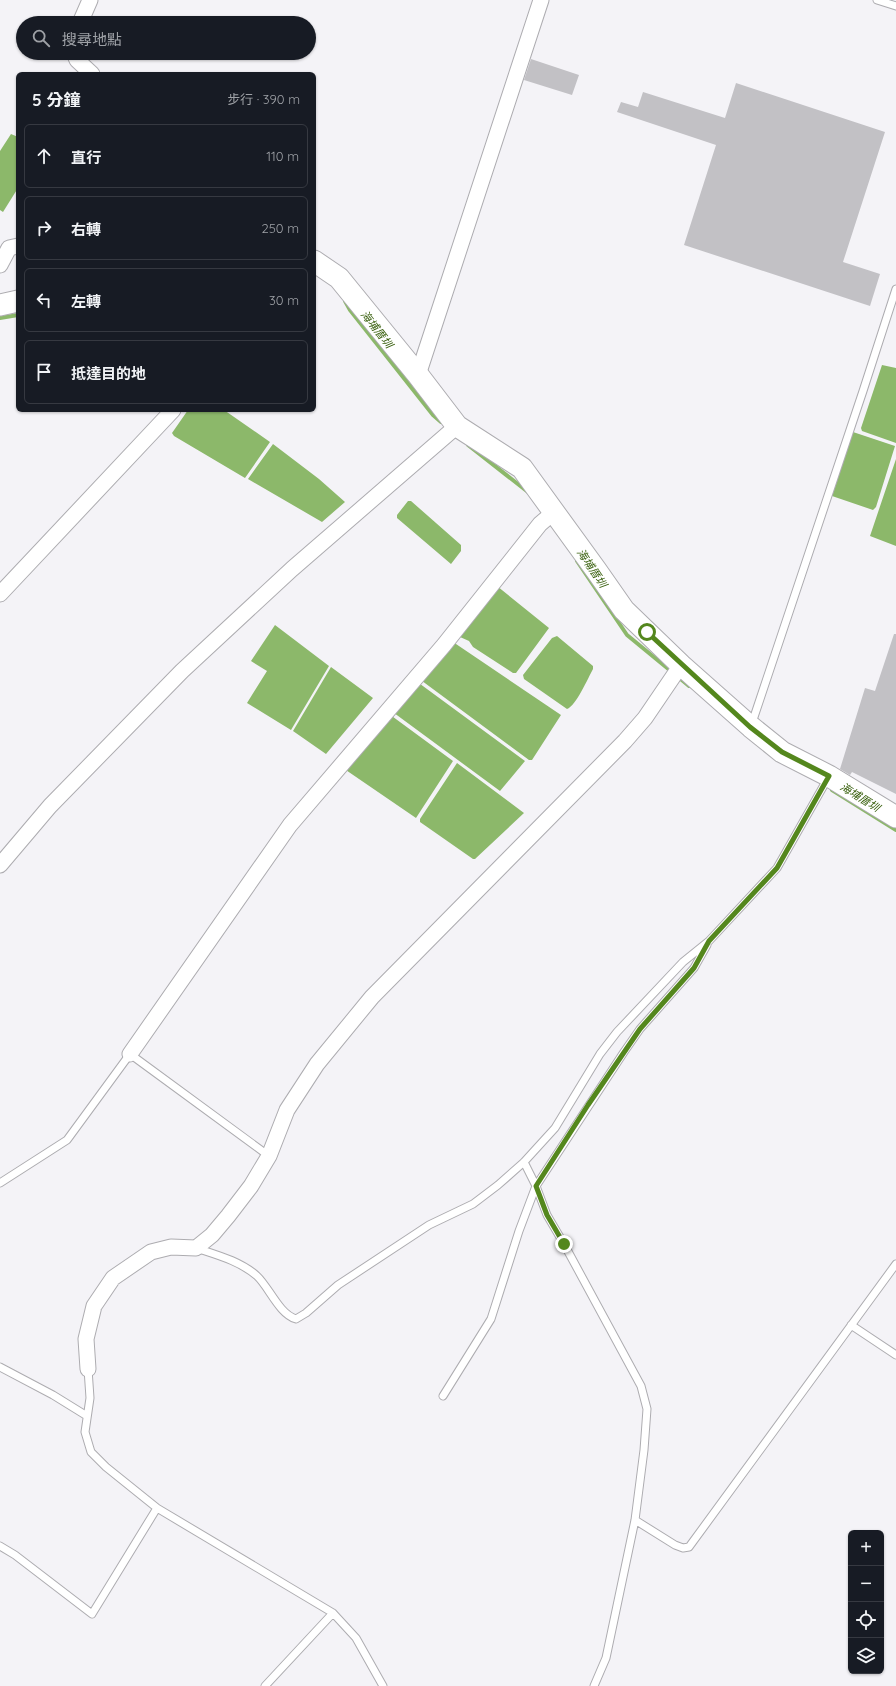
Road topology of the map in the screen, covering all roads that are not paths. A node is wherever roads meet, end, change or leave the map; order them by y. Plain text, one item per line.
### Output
1 (90, 0) edge
2 (541, 0) edge
3 (877, 0) edge
4 (896, 6) edge
5 (83, 16) edge
6 (77, 60) edge
7 (90, 72) edge
8 (16, 246) edge
9 (316, 263) edge
10 (0, 265) edge
11 (896, 289) edge
12 (16, 301) edge
13 (0, 305) edge
14 (418, 375) junction
15 (171, 412) edge
16 (450, 431) junction
17 (547, 518) junction
18 (0, 594) edge
19 (681, 665) junction
20 (750, 727) junction
21 (829, 776) junction
22 (896, 817) edge
23 (0, 865) edge
24 (709, 941) junction
25 (130, 1054) junction
26 (269, 1156) junction
27 (524, 1162) junction
28 (0, 1183) edge
29 (536, 1186) junction
30 (196, 1248) junction
31 (896, 1264) edge
32 (851, 1325) junction
33 (896, 1355) edge
34 (0, 1367) edge
35 (88, 1369) joint
36 (443, 1396) dead end
37 (87, 1416) junction
38 (157, 1508) junction
39 (635, 1520) junction
40 (0, 1546) edge
41 (333, 1613) junction
42 (265, 1686) edge
43 (383, 1686) edge
44 (594, 1686) edge

1 - 5 street
2 - 14 street
3 - 4 lane
6 - 7 street
8 - 10 street
9 - 14 street
11 - 20 lane
12 - 13 street
14 - 16 street
15 - 18 street
16 - 17 street
16 - 23 street
17 - 19 street
17 - 25 street
19 - 20 street
19 - 26 street
20 - 21 street
21 - 22 street
21 - 24 lane
24 - 27 lane
24 - 29 lane
25 - 26 lane
25 - 28 lane
26 - 30 street
27 - 29 lane
27 - 30 lane
29 - 36 lane
29 - 39 lane
30 - 35 street
31 - 32 lane
32 - 33 lane
32 - 39 lane
34 - 37 lane
35 - 37 lane
37 - 38 lane
38 - 40 lane
38 - 41 lane
39 - 44 lane
41 - 42 lane
41 - 43 lane

